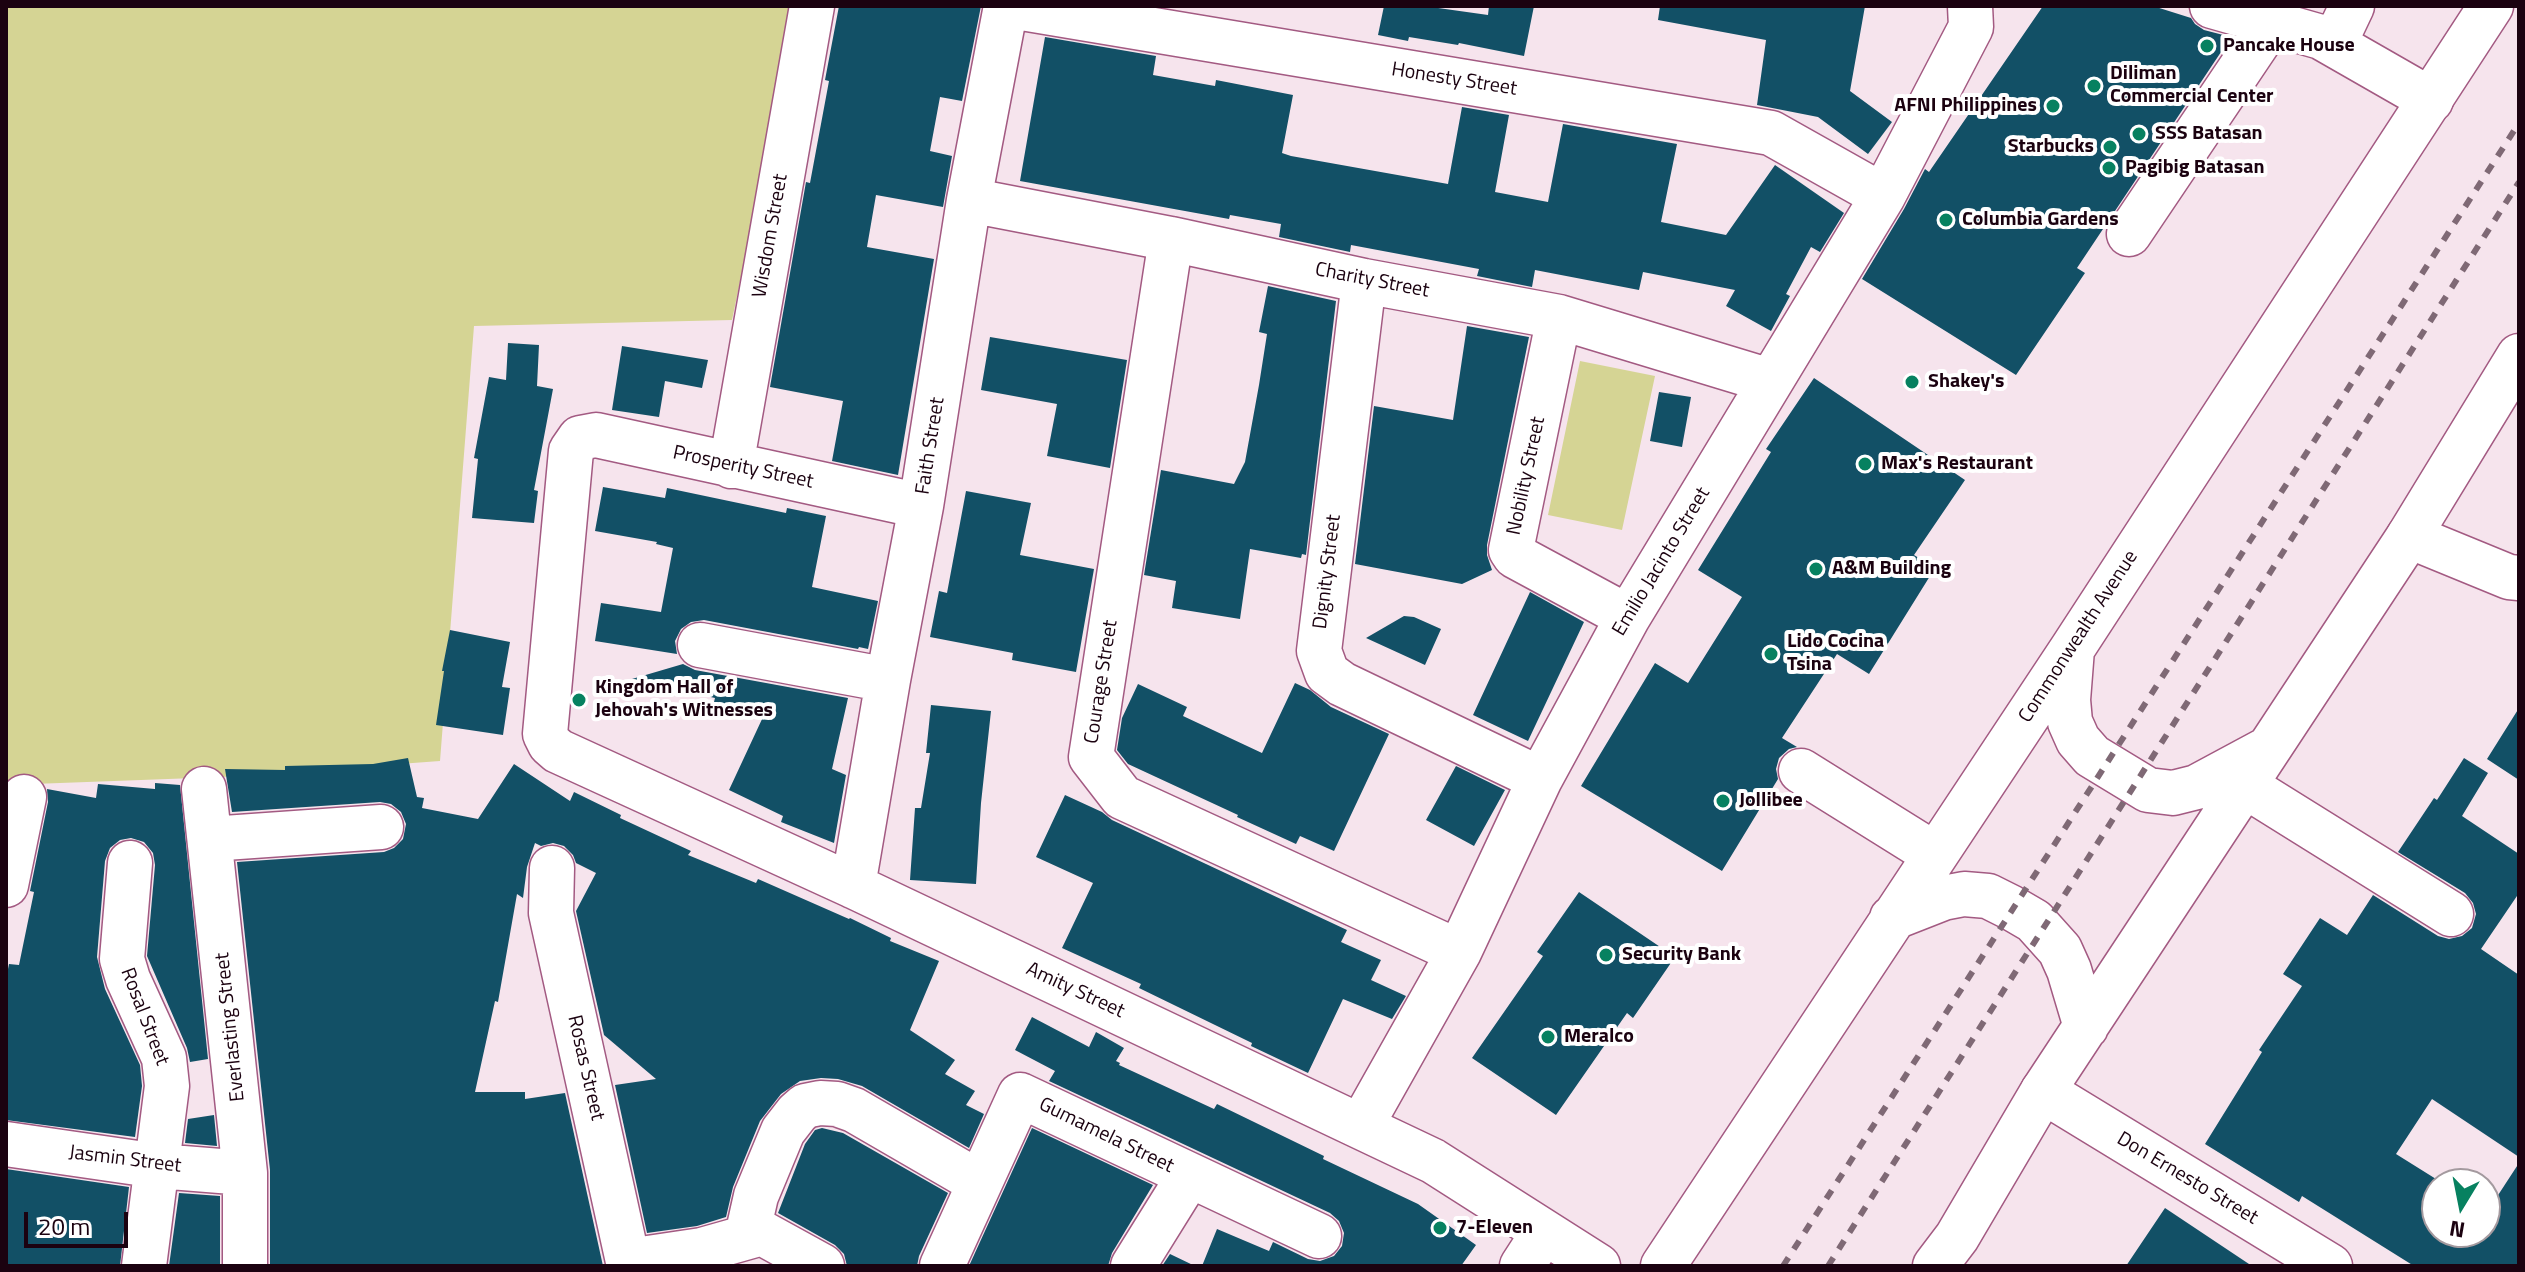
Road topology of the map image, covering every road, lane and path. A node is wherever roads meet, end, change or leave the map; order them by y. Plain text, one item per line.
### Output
1 (812, 6) edge
2 (1008, 6) edge
3 (1970, 6) edge
4 (2212, 6) edge
5 (2491, 6) edge
6 (2271, 23) junction
7 (2343, 25) edge
8 (2431, 100) junction
9 (1883, 196) junction
10 (969, 200) junction
11 (2129, 234) dead end
12 (1171, 239) junction
13 (1364, 281) junction
14 (1559, 317) junction
15 (2519, 356) edge
16 (1770, 381) junction
17 (731, 466) junction
18 (921, 506) junction
19 (2409, 536) junction
20 (2519, 578) edge
21 (1628, 617) junction
22 (700, 645) dead end
23 (2072, 649) junction
24 (888, 680) junction
25 (545, 734) joint
26 (2269, 748) junction
27 (1801, 771) dead end
28 (1540, 779) junction
29 (2244, 785) junction
30 (204, 789) dead end
31 (24, 797) dead end
32 (381, 827) dead end
33 (210, 839) junction
34 (1934, 854) junction
35 (130, 863) dead end
36 (552, 868) dead end
37 (6, 885) edge
38 (853, 886) junction
39 (2451, 914) dead end
40 (1892, 918) junction
41 (1459, 952) junction
42 (2086, 1027) junction
43 (2043, 1091) junction
44 (1361, 1126) junction
45 (6, 1144) edge
46 (158, 1166) junction
47 (245, 1173) junction
48 (1189, 1176) junction
49 (980, 1183) junction
50 (747, 1236) junction
51 (1319, 1236) dead end
52 (1533, 1249) edge
53 (1945, 1259) edge
54 (629, 1264) edge
55 (144, 1266) edge
56 (245, 1266) edge
57 (822, 1266) edge
58 (942, 1266) edge
59 (1133, 1266) edge
60 (1598, 1266) edge
61 (1663, 1266) edge
62 (2330, 1266) edge

1 - 17 street, Wisdom Street
2 - 9 street, Honesty Street
2 - 10 street, Faith Street
3 - 9 street, Emilio Jacinto Street
4 - 6 street
5 - 8 street, Commonwealth Avenue
6 - 7 street
6 - 11 street
7 - 8 street
8 - 23 street, Commonwealth Avenue
9 - 16 street, Emilio Jacinto Street
10 - 12 street, Charity Street
10 - 18 street, Faith Street
12 - 13 street, Charity Street
12 - 41 street, Courage Street
13 - 14 street, Charity Street
13 - 28 street, Dignity Street
14 - 16 street, Charity Street
14 - 21 street, Nobility Street
15 - 19 street
16 - 21 street, Emilio Jacinto Street
17 - 18 street, Prosperity Street
17 - 25 street, Prosperity Street
18 - 24 street, Faith Street
19 - 20 street
19 - 26 street
21 - 28 street, Emilio Jacinto Street
22 - 24 street
23 - 26 street
23 - 34 street, Commonwealth Avenue
24 - 38 street, Faith Street
25 - 38 street, Amity Street
26 - 29 street
27 - 34 street
28 - 41 street, Emilio Jacinto Street
29 - 39 street
29 - 42 street
30 - 33 street, Everlasting Street
31 - 37 street
32 - 33 street
33 - 47 street, Everlasting Street
34 - 40 street, Commonwealth Avenue
35 - 46 street, Rosal Street
36 - 54 street, Rosas Street
38 - 44 street, Amity Street
40 - 42 street
40 - 61 street, Commonwealth Avenue
41 - 44 street, Emilio Jacinto Street
42 - 43 street
43 - 53 street
43 - 62 street, Don Ernesto Street
44 - 52 street, Amity Street
45 - 46 street, Jasmin Street
46 - 47 street, Jasmin Street
46 - 55 street, Rosal Street
47 - 56 street, Everlasting Street
48 - 49 street, Gumamela Street
48 - 51 street, Gumamela Street
48 - 59 street
49 - 50 street
49 - 58 street, Gumamela Street
50 - 54 street
50 - 57 street
52 - 60 street, Amity Street

